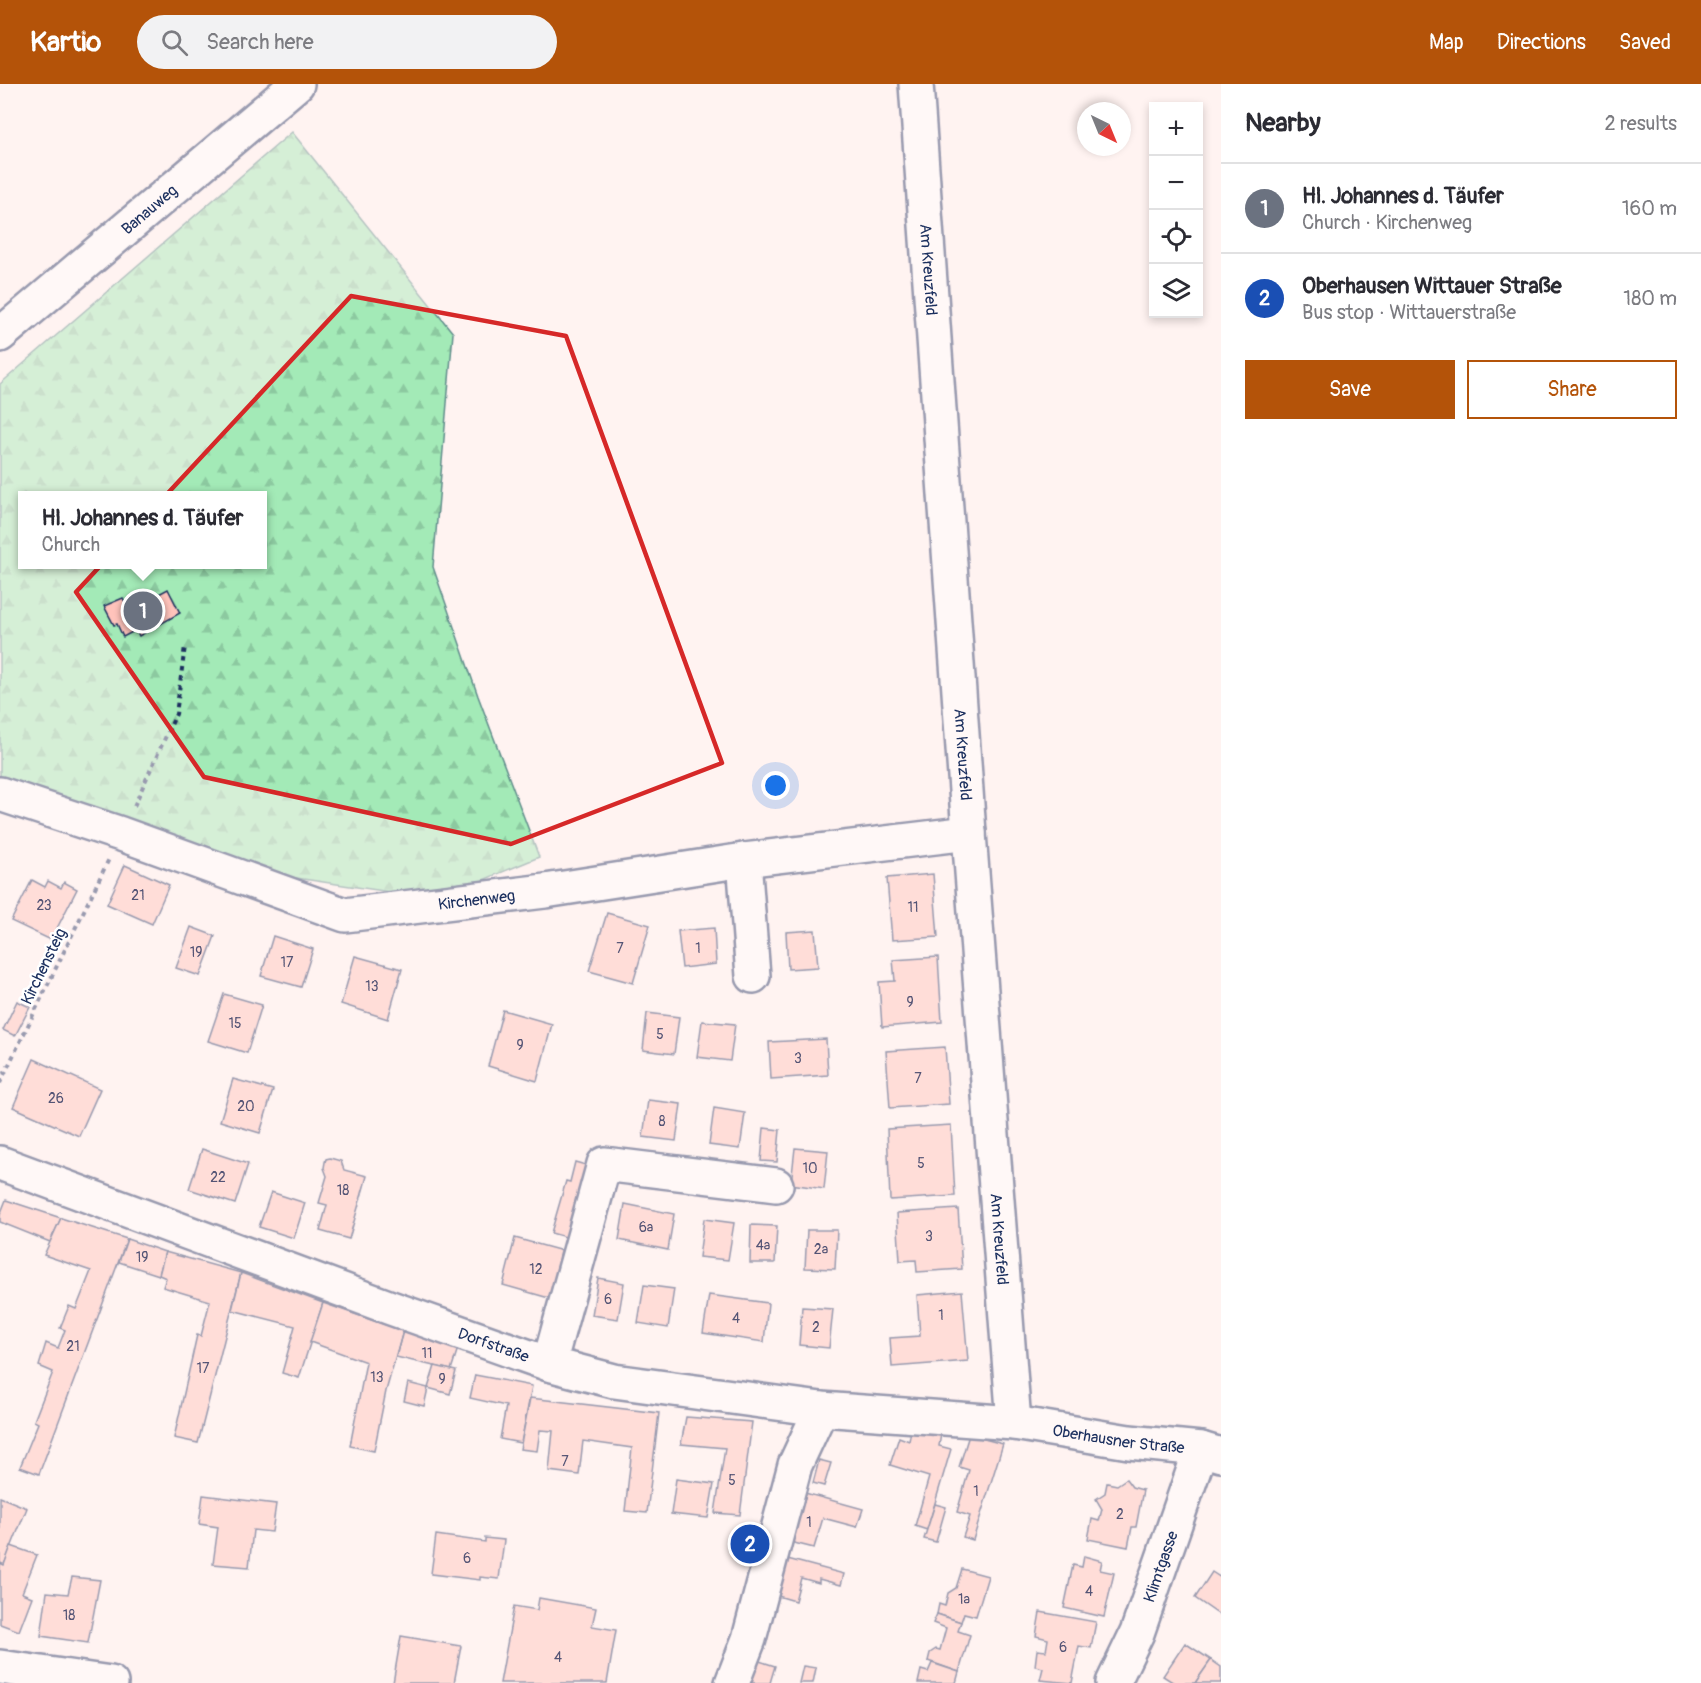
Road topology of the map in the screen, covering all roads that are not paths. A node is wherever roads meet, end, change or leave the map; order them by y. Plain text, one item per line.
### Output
1 (297, 84) edge
2 (916, 84) edge
3 (0, 335) edge
4 (0, 794) edge
5 (969, 833) junction
6 (744, 860) junction
7 (753, 976) dead end
8 (0, 1163) edge
9 (776, 1185) dead end
10 (549, 1364) junction
11 (821, 1409) junction
12 (1014, 1423) junction
13 (1211, 1452) edge
14 (0, 1667) edge
15 (111, 1683) edge
16 (732, 1683) edge
17 (1113, 1683) edge

1 - 3 street, Banauweg
2 - 5 street, Am Kreuzfeld
4 - 6 street, Kirchenweg
5 - 6 street, Kirchenweg
5 - 12 street, Am Kreuzfeld
6 - 7 street
8 - 10 street, Dorfstraße
9 - 10 street
10 - 11 street, Dorfstraße
11 - 12 street, Dorfstraße
11 - 16 street
12 - 13 street, Oberhausner Straße
13 - 17 street, Klimtgasse
14 - 15 street

